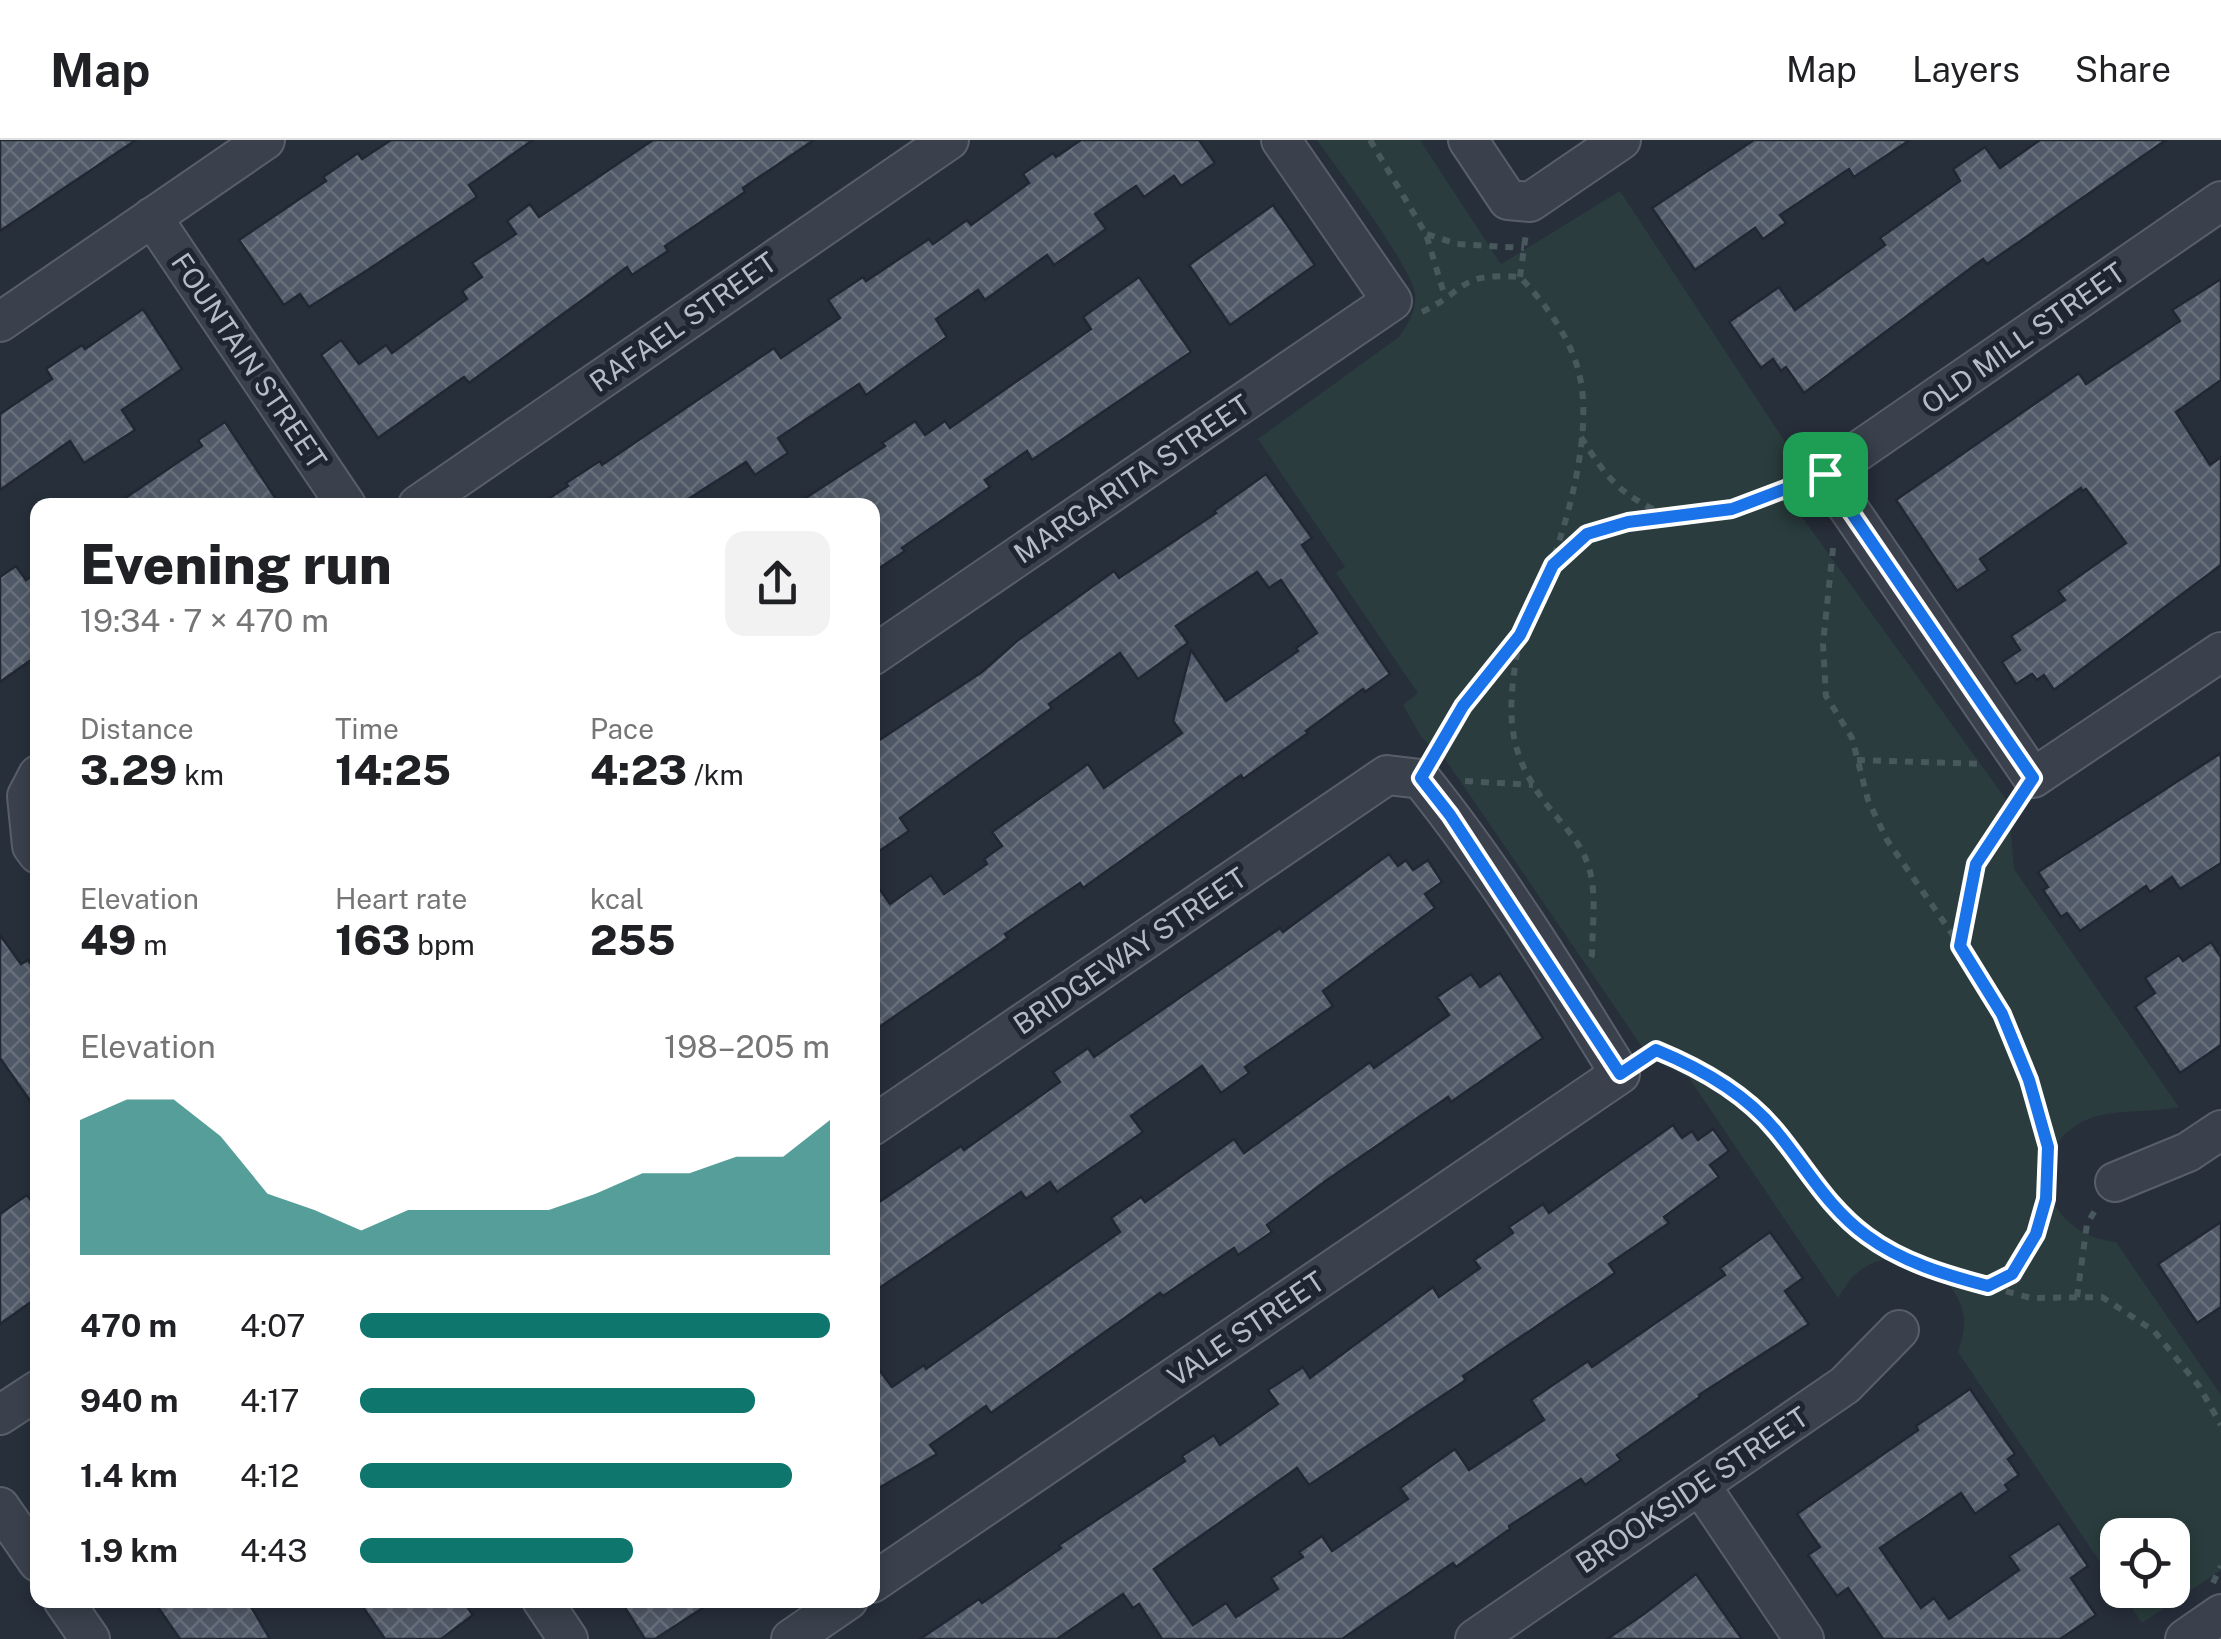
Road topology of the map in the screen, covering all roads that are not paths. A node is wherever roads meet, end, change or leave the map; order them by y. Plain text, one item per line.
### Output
1 (265, 140) edge
2 (949, 140) edge
3 (1281, 140) edge
4 (1468, 140) edge
5 (1622, 140) edge
6 (2221, 201) edge
7 (152, 216) junction
8 (0, 322) edge
9 (341, 498) edge
10 (428, 498) edge
11 (880, 651) edge
12 (2221, 652) edge
13 (1620, 1074) joint
14 (880, 1121) edge
15 (2221, 1130) edge
16 (2114, 1182) road end
17 (1898, 1330) dead end
18 (30, 1395) edge
19 (0, 1415) edge
20 (1700, 1485) junction
21 (0, 1507) edge
22 (30, 1550) edge
23 (880, 1578) edge
24 (69, 1608) edge
25 (547, 1608) edge
26 (836, 1608) edge
27 (2221, 1614) edge
28 (90, 1639) edge
29 (568, 1639) edge
30 (791, 1639) edge
31 (1475, 1639) edge
32 (1804, 1639) edge
33 (2185, 1639) edge

1 - 7 street
2 - 10 street, RAFAEL STREET
3 - 11 street, MARGARITA STREET
4 - 5 street
6 - 12 street, OLD MILL STREET
7 - 8 street
7 - 9 street, FOUNTAIN STREET
13 - 14 street, BRIDGEWAY STREET
13 - 23 street, VALE STREET
15 - 16 street
17 - 20 street, BROOKSIDE STREET
18 - 19 street
20 - 31 street, BROOKSIDE STREET
20 - 32 street
21 - 22 street
24 - 28 street
25 - 29 street
26 - 30 street
27 - 33 street

